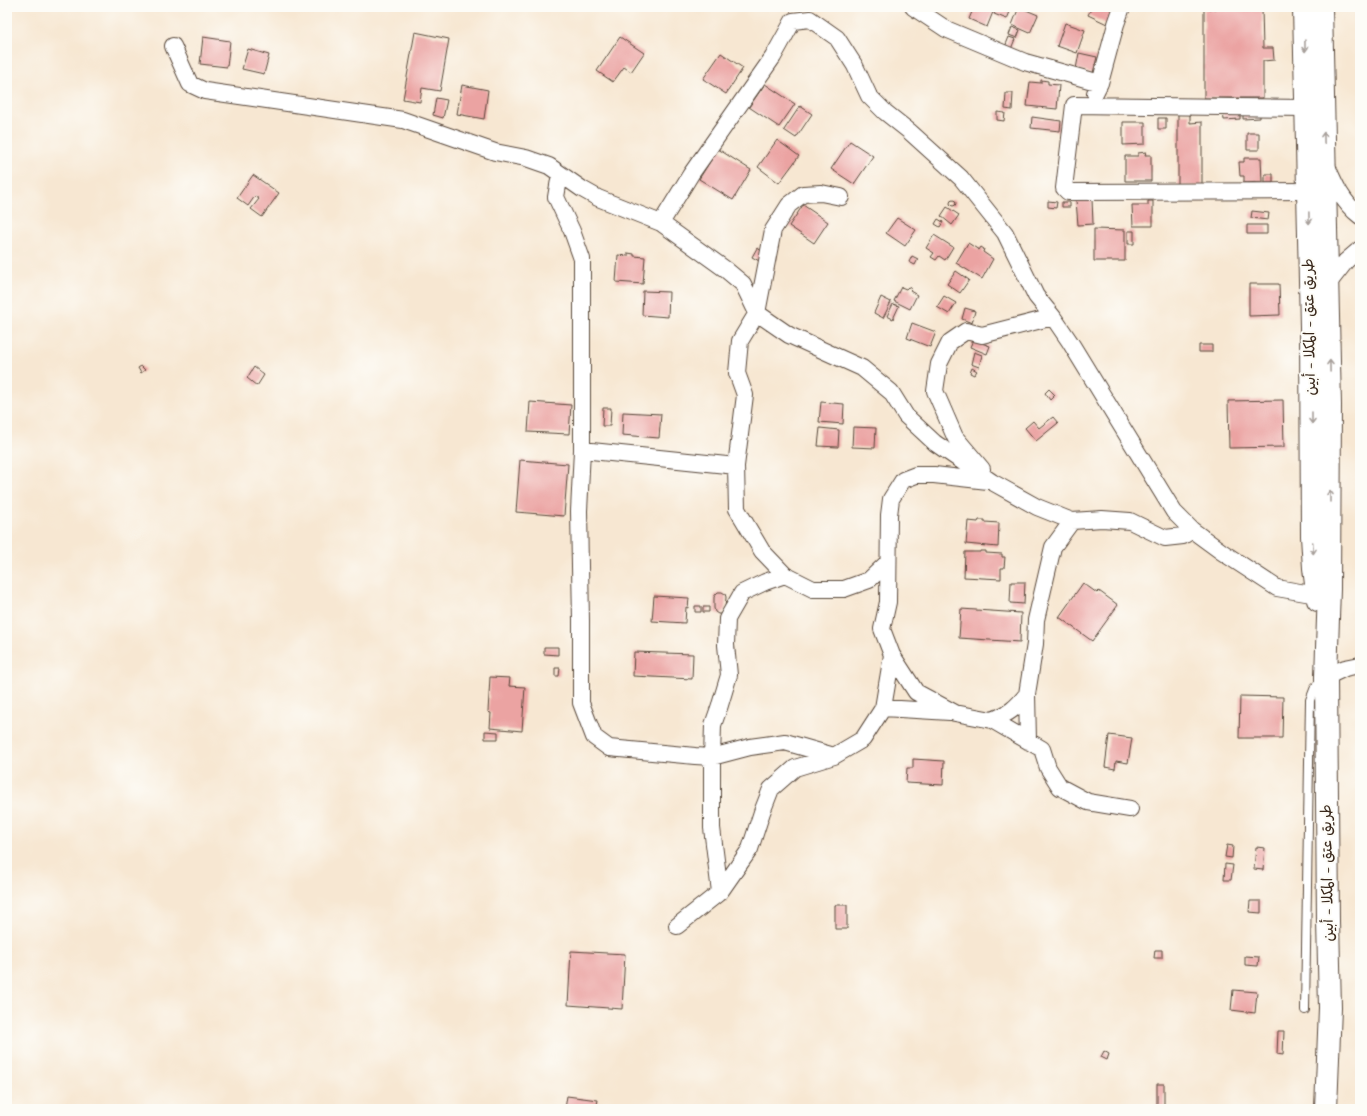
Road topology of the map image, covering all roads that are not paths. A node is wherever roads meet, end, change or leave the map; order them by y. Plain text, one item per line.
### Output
1 (913, 7) edge
2 (1122, 7) edge
3 (1304, 7) edge
4 (1321, 7) edge
5 (174, 46) dead end
6 (1100, 83) junction
7 (1088, 105) junction
8 (1306, 108) junction
9 (1325, 163) junction
10 (560, 174) junction
11 (1308, 191) junction
12 (841, 197) dead end
13 (1360, 216) edge
14 (661, 223) junction
15 (1360, 250) edge
16 (1328, 284) junction
17 (757, 314) junction
18 (1053, 317) junction
19 (582, 450) junction
20 (736, 466) junction
21 (992, 482) junction
22 (1072, 521) junction
23 (1192, 530) junction
24 (888, 562) junction
25 (785, 575) junction
26 (1317, 595) junction
27 (1326, 647) junction
28 (892, 655) junction
29 (1360, 665) edge
30 (1326, 677) junction
31 (1026, 694) junction
32 (883, 708) junction
33 (955, 713) junction
34 (992, 720) junction
35 (1028, 741) junction
36 (712, 756) junction
37 (834, 756) junction
38 (1130, 809) dead end
39 (720, 892) junction
40 (677, 926) dead end
41 (1305, 1010) dead end
42 (1324, 1106) edge

1 - 6 street
2 - 6 street
3 -> 8 main road, طريق عتق - المكلا - أبين
9 -> 4 main road, طريق عتق - المكلا - أبين
5 - 10 street
6 - 7 street
7 - 8 street
7 - 11 street
8 - 11 main road, طريق عتق - المكلا - أبين
9 - 13 street
9 - 16 main road, طريق عتق - المكلا - أبين
10 - 14 street
10 - 19 street
11 -> 26 main road, طريق عتق - المكلا - أبين
12 - 17 street
14 - 17 street
14 - 18 street
15 - 16 street
27 -> 16 main road, طريق عتق - المكلا - أبين
17 - 20 street
17 - 21 street
18 - 21 street
18 - 23 street
19 - 20 street
19 - 36 street
20 - 25 street
21 - 22 street
21 - 24 street
22 - 23 street
22 - 31 street
23 - 26 street
24 - 25 street
24 - 28 street
25 - 36 street
26 - 27 main road, طريق عتق - المكلا - أبين
27 - 30 main road, طريق عتق - المكلا - أبين
28 - 32 street
28 - 33 street
29 - 30 street
30 - 41 lane
30 - 42 main road, طريق عتق - المكلا - أبين
31 - 34 street
31 - 35 street
32 - 33 street
32 - 37 street
33 - 34 street
34 - 35 street
35 - 38 street
36 - 37 street
36 - 39 street
37 - 39 street
39 - 40 street

